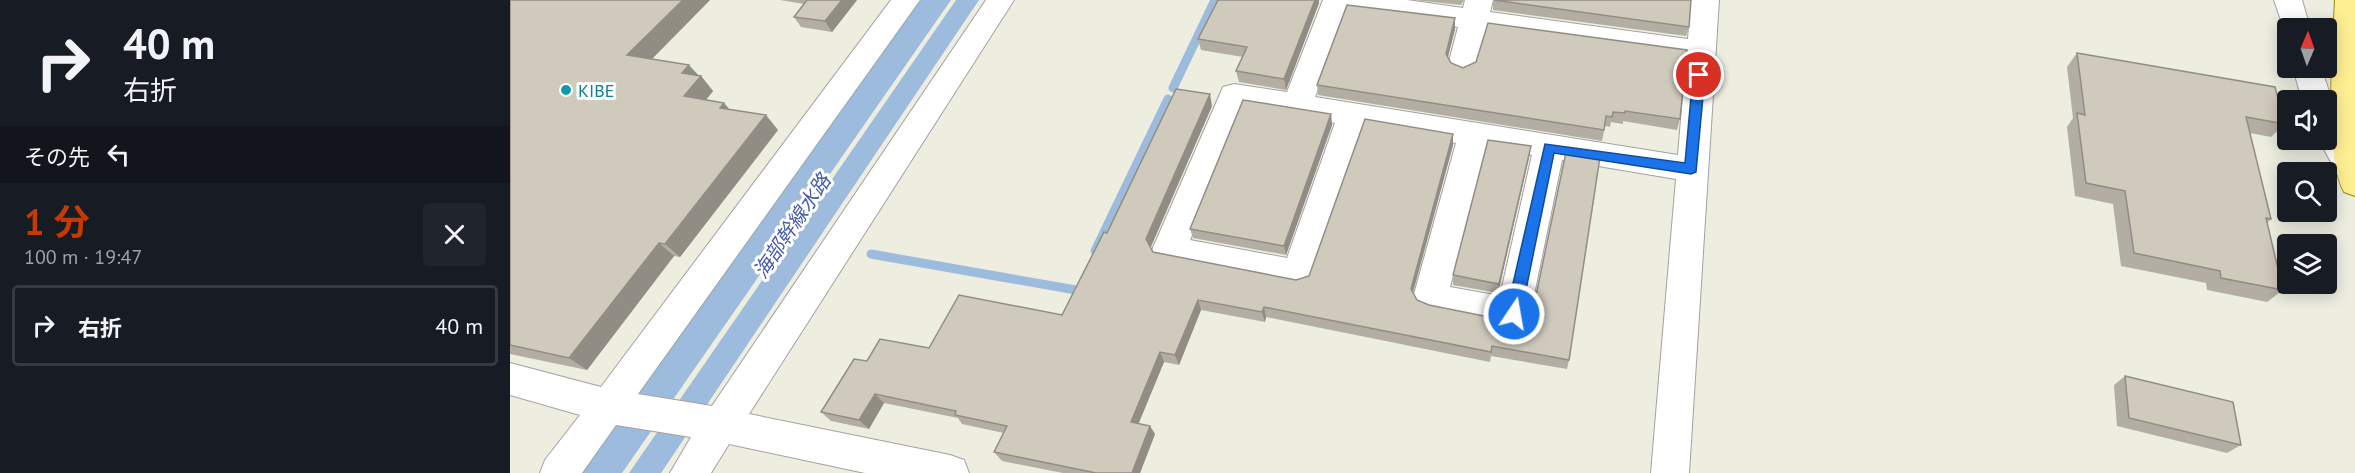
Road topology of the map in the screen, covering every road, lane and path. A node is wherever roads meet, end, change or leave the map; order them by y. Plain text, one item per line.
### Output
1 (906, 0) edge
2 (1000, 0) edge
3 (1338, 0) edge
4 (1705, 0) edge
5 (2288, 0) edge
6 (2349, 0) edge
7 (1477, 9) edge
8 (2293, 18) edge
9 (1701, 51) junction
10 (1463, 66) edge
11 (1297, 105) junction
12 (2343, 112) edge
13 (1353, 115) junction
14 (1473, 135) junction
15 (1549, 147) junction
16 (1691, 169) junction
17 (2353, 176) edge
18 (510, 379) edge
19 (613, 407) junction
20 (714, 424) junction
21 (559, 473) edge
22 (689, 473) edge
23 (950, 473) edge
24 (1670, 473) edge

1 - 19 street
2 - 20 street
3 - 7 street
3 - 11 street
4 - 9 street
5 - 8 street
6 - 12 main road
7 - 9 street
7 - 10 street
9 - 16 street
11 - 13 street
11 - 13 street
12 - 17 street
13 - 14 street
14 - 15 street
14 - 15 street
15 - 16 street
16 - 24 street
18 - 19 street
19 - 20 street
19 - 21 street
20 - 22 street
20 - 23 street

